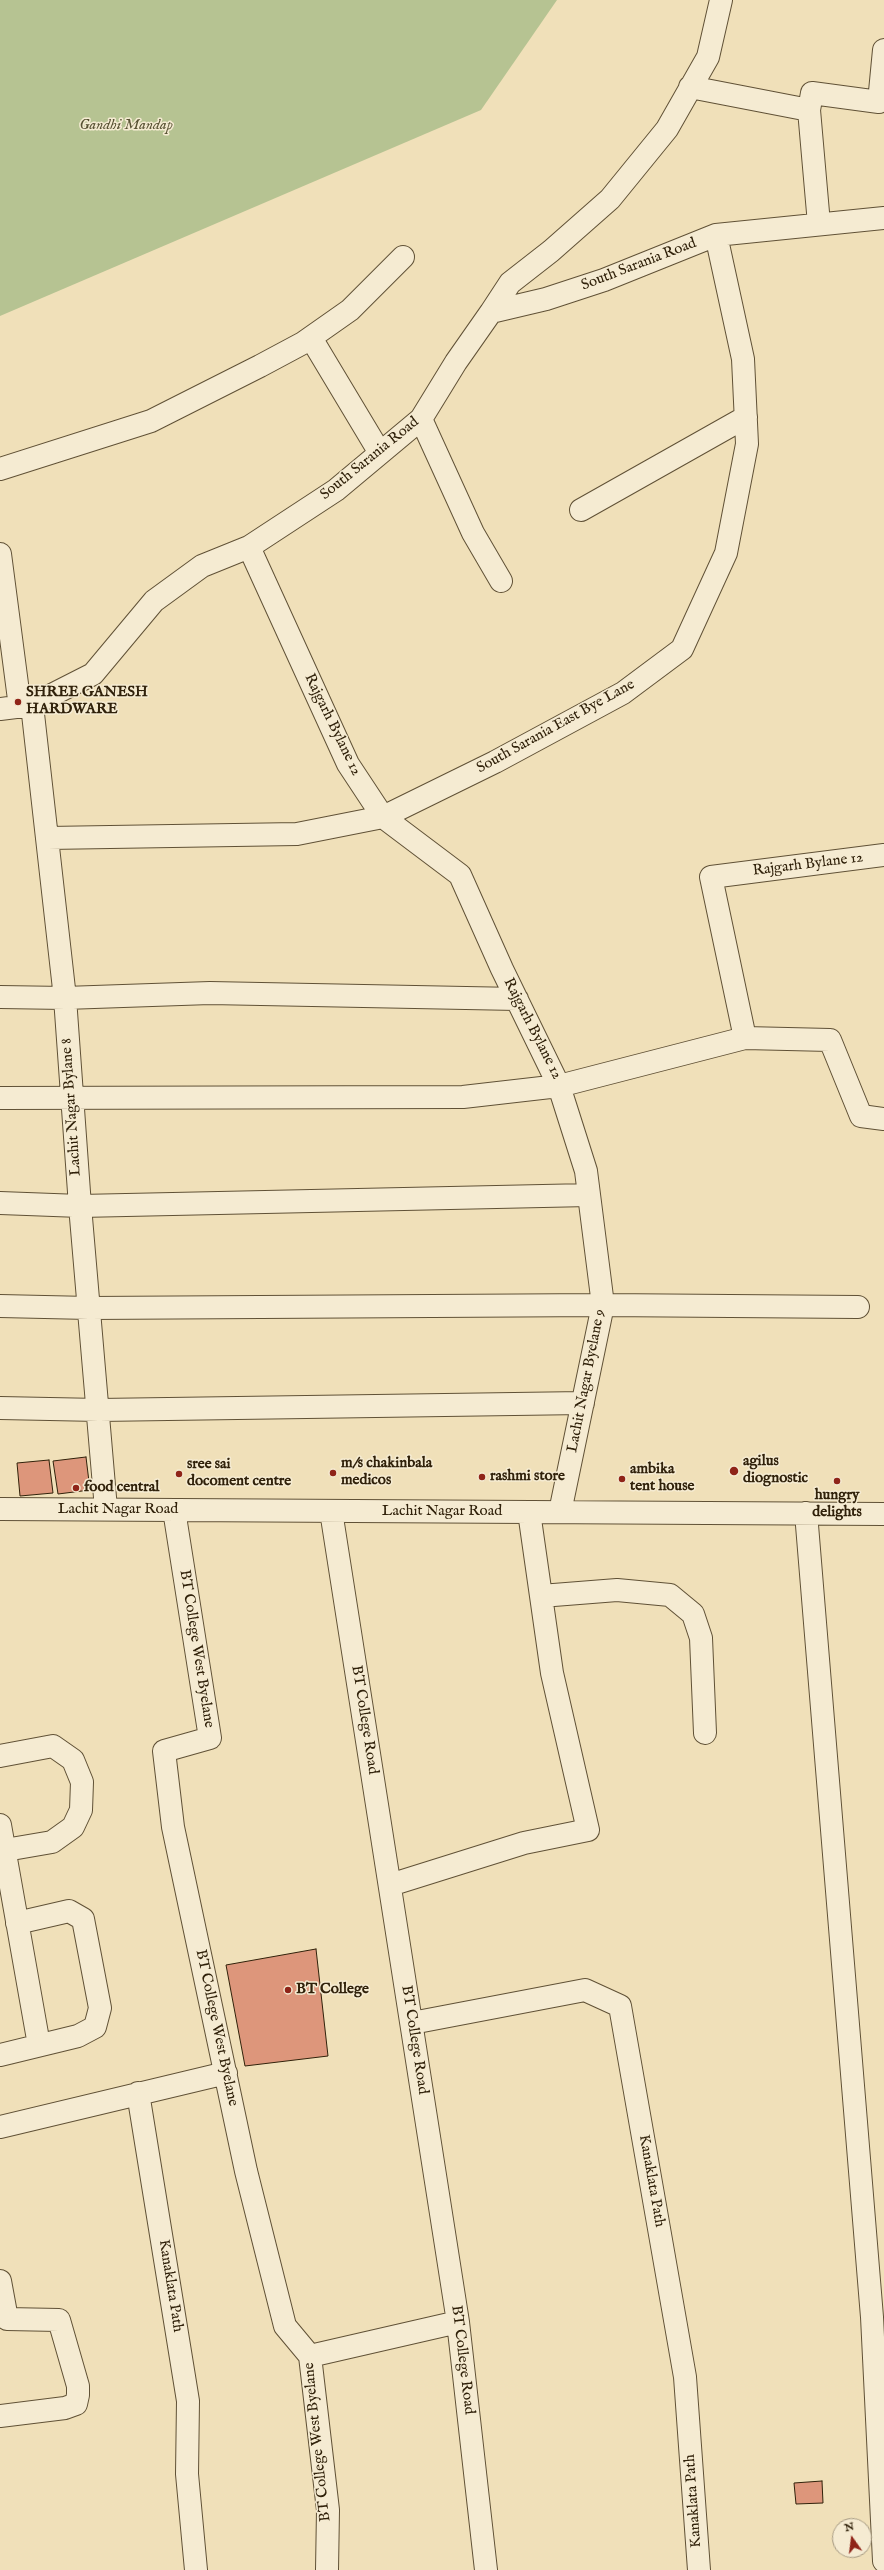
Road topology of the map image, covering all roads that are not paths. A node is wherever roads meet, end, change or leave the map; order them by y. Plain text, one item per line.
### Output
1 (721, 0) edge
2 (884, 50) edge
3 (690, 87) junction
4 (809, 110) junction
5 (884, 218) edge
6 (819, 224) junction
7 (716, 235) junction
8 (403, 258) dead end
9 (492, 312) junction
10 (311, 338) junction
11 (746, 417) junction
12 (421, 419) junction
13 (380, 454) junction
14 (0, 469) edge
15 (581, 510) dead end
16 (249, 547) junction
17 (0, 554) edge
18 (501, 581) dead end
19 (17, 707) edge
20 (383, 817) junction
21 (48, 838) junction
22 (884, 855) edge
23 (0, 998) edge
24 (65, 998) junction
25 (517, 999) junction
26 (745, 1038) junction
27 (559, 1086) junction
28 (0, 1098) edge
29 (71, 1099) junction
30 (884, 1119) edge
31 (589, 1195) junction
32 (0, 1203) edge
33 (80, 1206) junction
34 (603, 1304) junction
35 (0, 1306) edge
36 (858, 1307) dead end
37 (89, 1308) junction
38 (583, 1403) junction
39 (0, 1408) edge
40 (99, 1410) junction
41 (0, 1509) edge
42 (106, 1509) junction
43 (174, 1510) junction
44 (331, 1511) junction
45 (529, 1512) junction
46 (560, 1512) junction
47 (806, 1513) junction
48 (884, 1514) edge
49 (541, 1596) junction
50 (705, 1733) dead end
51 (0, 1756) edge
52 (0, 1825) edge
53 (2, 1850) edge
54 (390, 1885) junction
55 (17, 1923) junction
56 (412, 2023) junction
57 (39, 2045) junction
58 (0, 2054) edge
59 (226, 2073) junction
60 (138, 2093) junction
61 (0, 2126) edge
62 (0, 2281) edge
63 (458, 2322) junction
64 (310, 2356) junction
65 (0, 2416) edge
66 (884, 2561) edge
67 (196, 2570) edge
68 (327, 2570) edge
69 (486, 2570) edge
70 (699, 2570) edge

1 - 3 street
2 - 4 street
3 - 4 street
3 - 9 street
4 - 6 street
5 - 6 street, South Sarania Road
6 - 7 street, South Sarania Road
7 - 9 street, South Sarania Road
7 - 11 street, South Sarania East Bye Lane
8 - 10 street
9 - 12 street, South Sarania Road
10 - 13 street
10 - 14 street
11 - 15 street
11 - 20 street, South Sarania East Bye Lane
12 - 13 street, South Sarania Road
12 - 18 street
13 - 16 street, South Sarania Road
16 - 19 street, South Sarania Road
16 - 20 street, Rajgarh Bylane 12
17 - 19 street, Lachit Nagar Bylane 8
19 - 21 street, Lachit Nagar Bylane 8
20 - 21 street, South Sarania East Bye Lane
20 - 25 street, Rajgarh Bylane 12
21 - 24 street, Lachit Nagar Bylane 8
22 - 26 street, Rajgarh Bylane 12
23 - 24 street
24 - 25 street
24 - 29 street, Lachit Nagar Bylane 8
25 - 27 street, Rajgarh Bylane 12
26 - 27 street, Rajgarh Bylane 12
26 - 30 street
27 - 29 street
27 - 31 street, Lachit Nagar Byelane 9
28 - 29 street
29 - 33 street, Lachit Nagar Bylane 8
31 - 33 street
31 - 34 street, Lachit Nagar Byelane 9
32 - 33 street
33 - 37 street, Lachit Nagar Bylane 8
34 - 36 street
34 - 37 street
34 - 38 street, Lachit Nagar Byelane 9
35 - 37 street
37 - 40 street, Lachit Nagar Bylane 8
38 - 40 street
38 - 46 street, Lachit Nagar Byelane 9
39 - 40 street
40 - 42 street, Lachit Nagar Bylane 8
41 - 42 street, Lachit Nagar Road
42 - 43 street, Lachit Nagar Road
43 - 44 street, Lachit Nagar Road
43 - 59 street, BT College West Byelane
44 - 45 street, Lachit Nagar Road
44 - 54 street, BT College Road
45 - 46 street, Lachit Nagar Road
45 - 49 street
46 - 47 street, Lachit Nagar Road
47 - 48 street, Lachit Nagar Road
47 - 66 street
49 - 50 street
49 - 54 street
51 - 53 street
52 - 53 street
53 - 55 street
54 - 56 street, BT College Road
55 - 57 street
55 - 57 street
56 - 63 street, BT College Road
56 - 70 street, Kanaklata Path
57 - 58 street
59 - 60 street
59 - 64 street, BT College West Byelane
60 - 61 street
60 - 67 street, Kanaklata Path
62 - 65 street
63 - 64 street
63 - 69 street, BT College Road
64 - 68 street, BT College West Byelane

